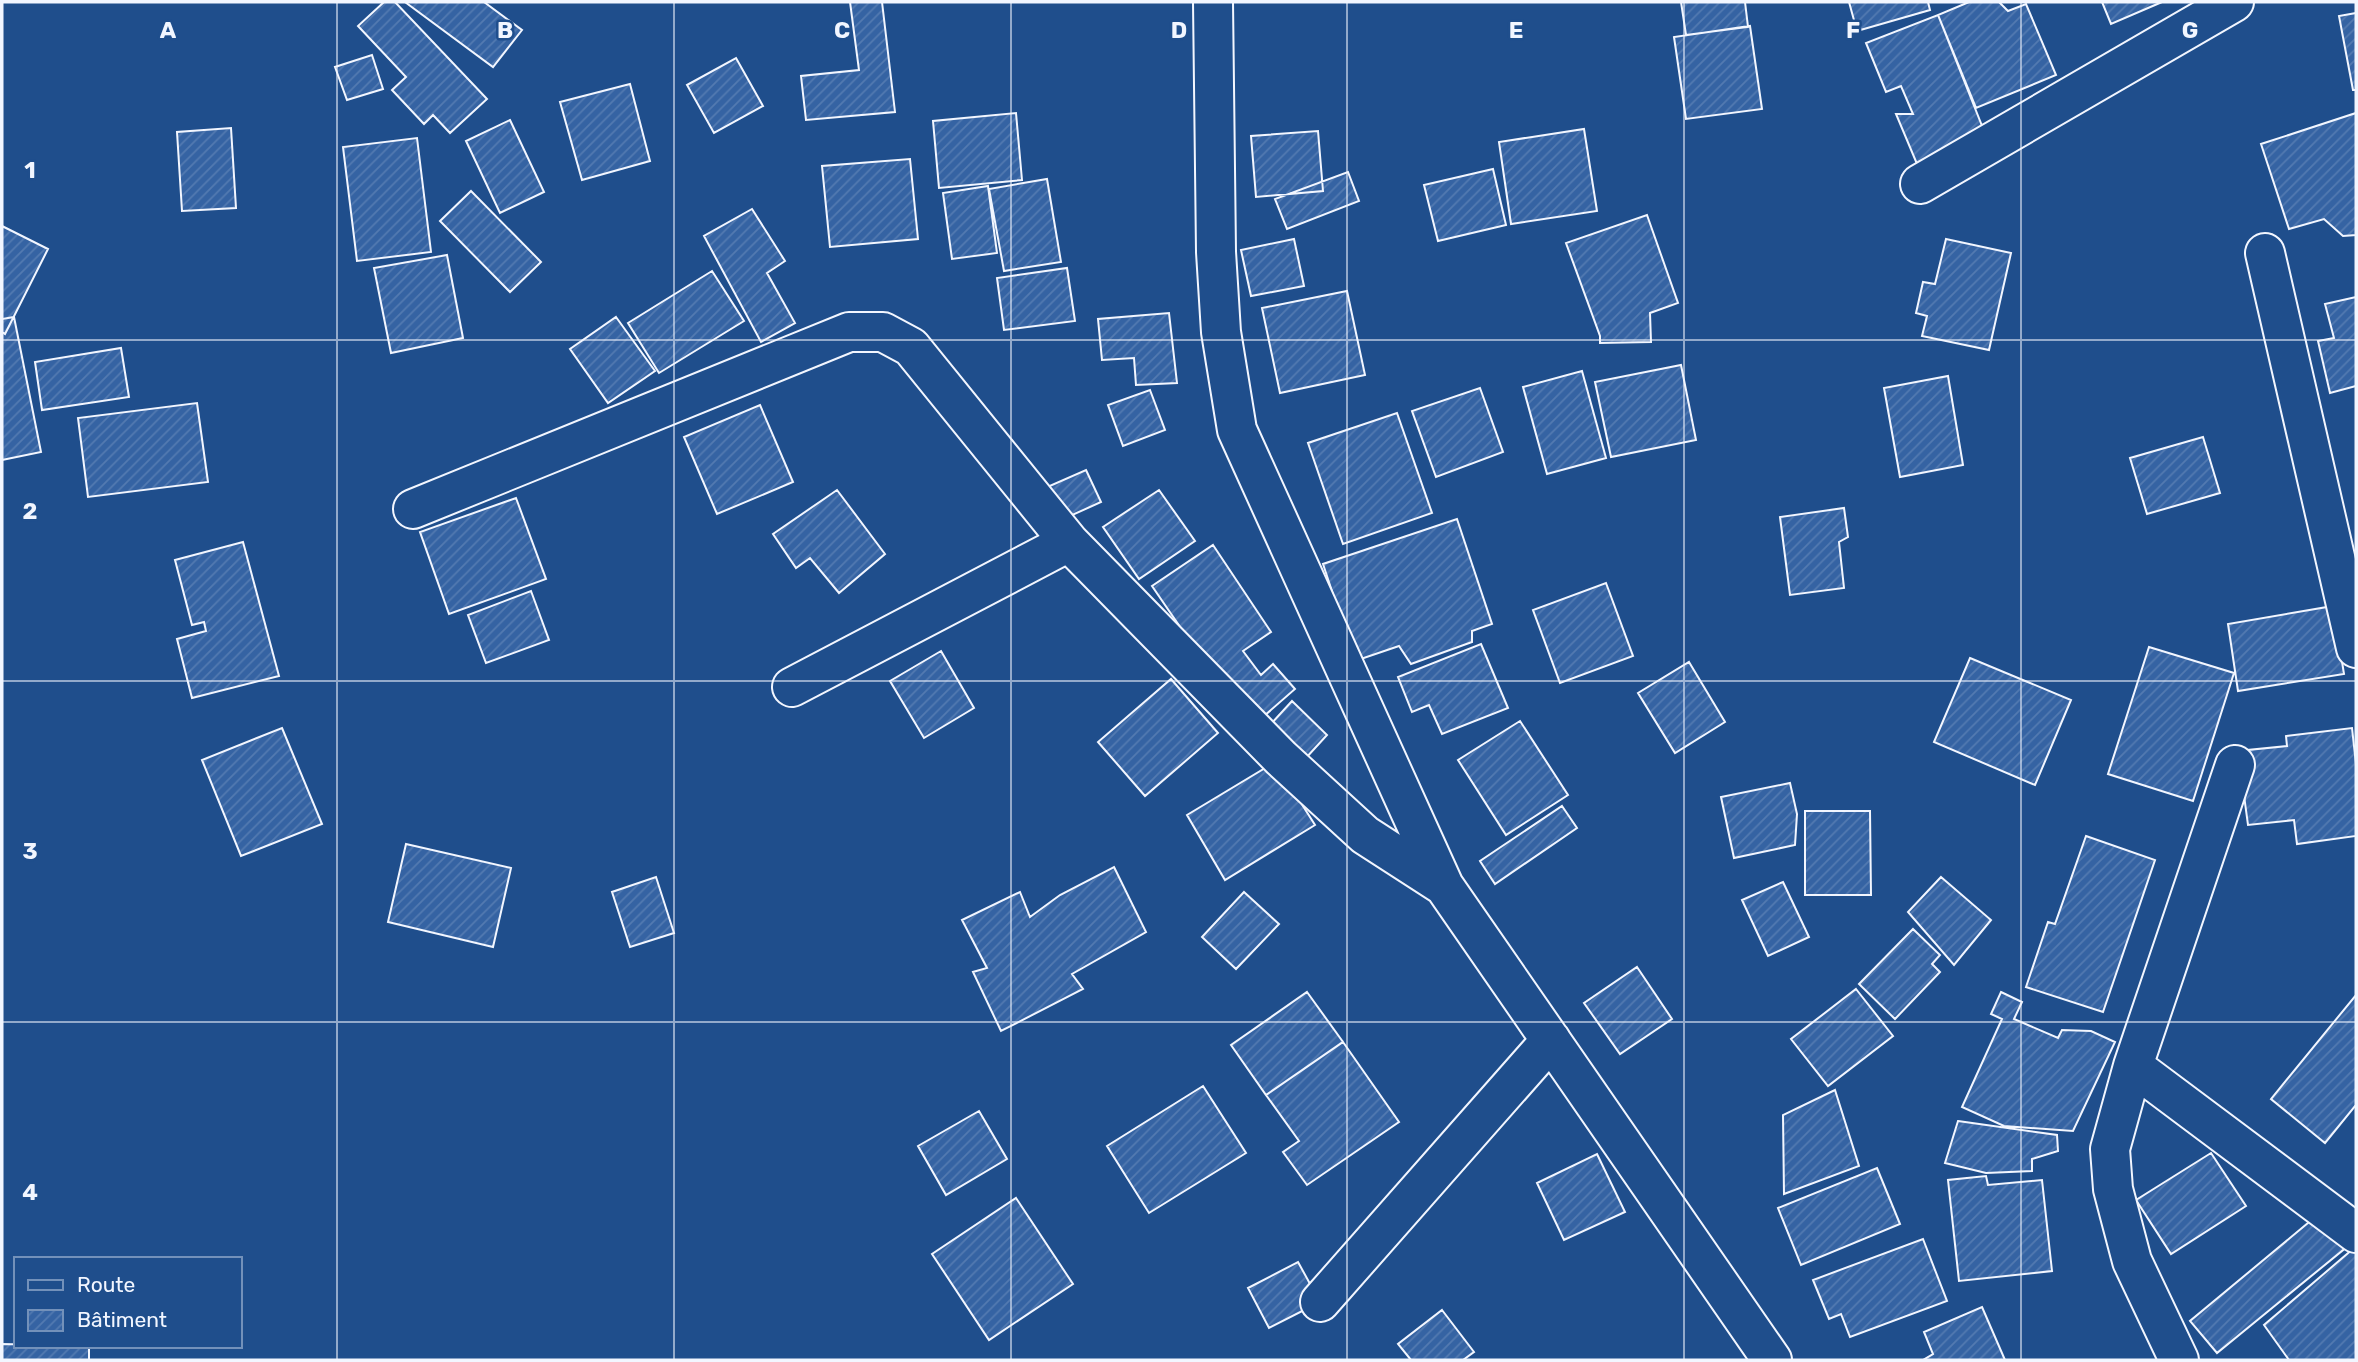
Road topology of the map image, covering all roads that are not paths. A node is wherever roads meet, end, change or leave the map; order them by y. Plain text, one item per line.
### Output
1 (1213, 2) edge
2 (2234, 2) edge
3 (1920, 184) dead end
4 (2265, 253) dead end
5 (413, 509) dead end
6 (1069, 542) junction
7 (2356, 648) edge
8 (792, 687) dead end
9 (2235, 765) dead end
10 (1444, 886) junction
11 (1551, 1040) junction
12 (2133, 1066) junction
13 (2356, 1233) edge
14 (1320, 1302) dead end
15 (1772, 1360) edge
16 (2179, 1360) edge

1 - 10 street
2 - 3 street
4 - 7 street
5 - 6 street
6 - 8 street
6 - 10 street
9 - 12 street
10 - 11 street
11 - 14 street
11 - 15 street
12 - 13 street
12 - 16 street

